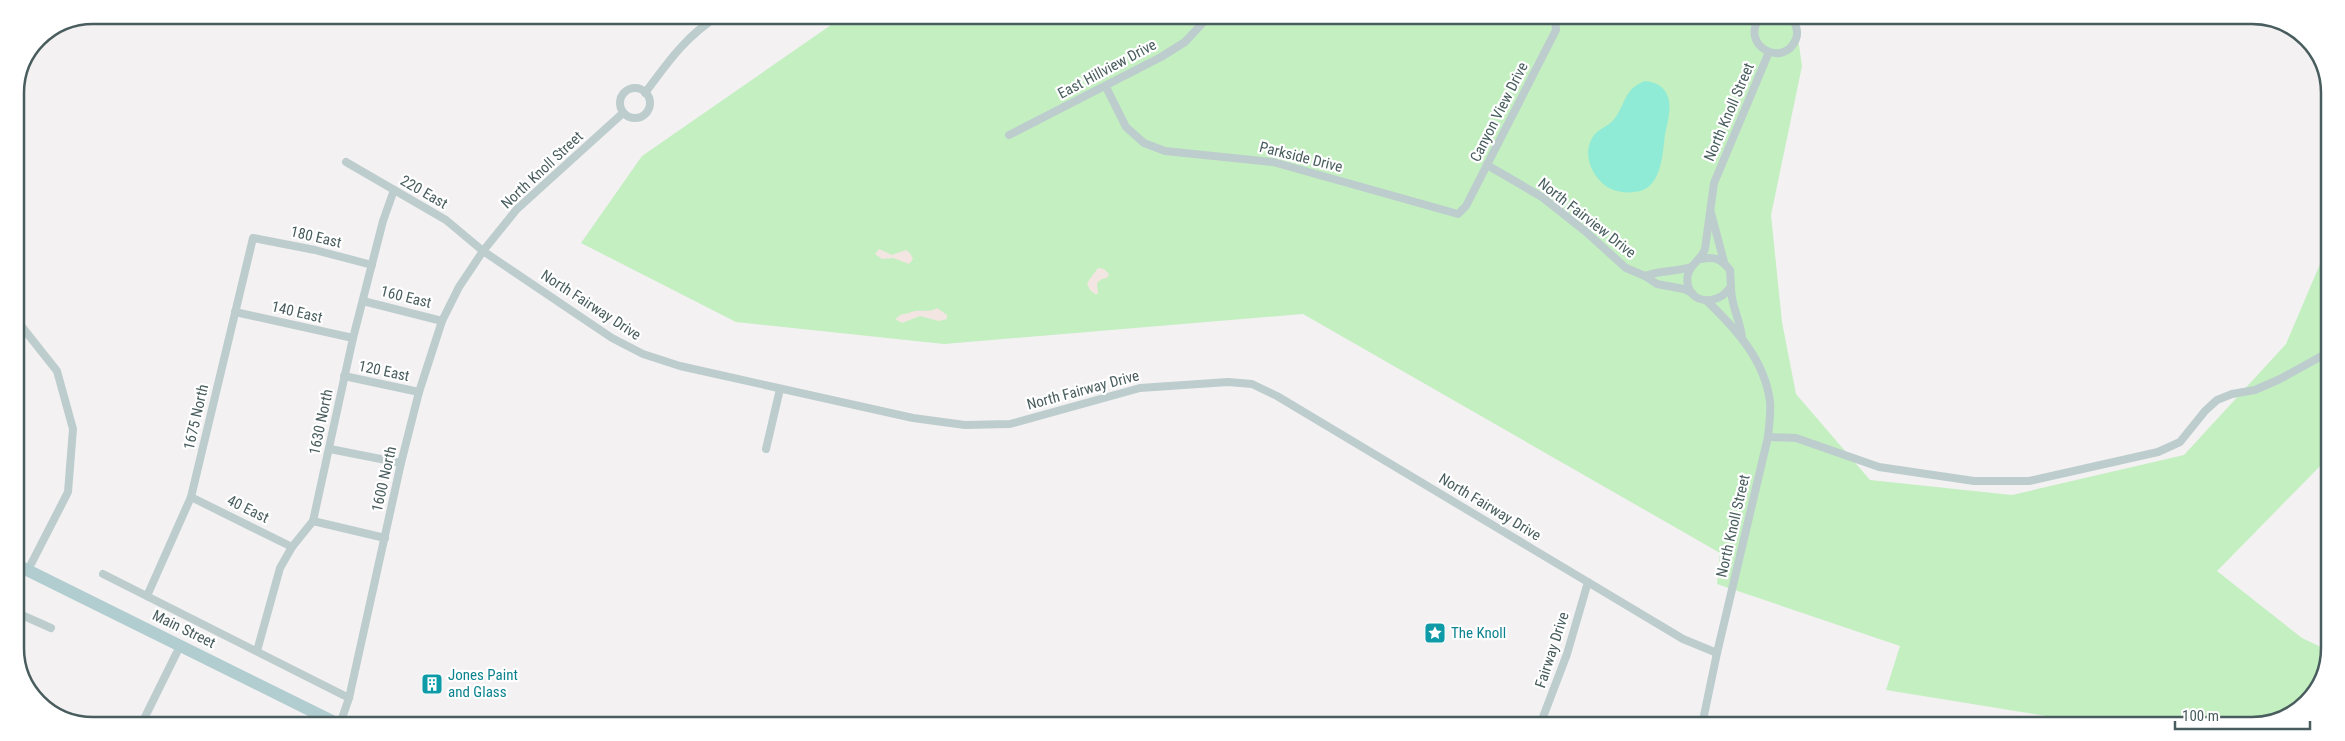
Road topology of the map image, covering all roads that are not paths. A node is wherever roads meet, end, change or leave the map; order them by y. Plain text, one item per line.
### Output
1 (705, 24) edge
2 (1202, 24) edge
3 (1556, 24) edge
4 (1756, 24) edge
5 (1795, 24) edge
6 (1769, 52) junction
7 (1106, 87) junction
8 (645, 93) junction
9 (624, 113) junction
10 (1009, 135) dead end
11 (346, 162) dead end
12 (1487, 165) junction
13 (394, 190) junction
14 (1711, 213) junction
15 (1458, 214) joint
16 (253, 238) joint
17 (483, 251) junction
18 (1701, 259) junction
19 (1724, 262) junction
20 (372, 265) junction
21 (1691, 267) junction
22 (1645, 276) junction
23 (1731, 286) junction
24 (1694, 294) junction
25 (363, 300) junction
26 (1707, 301) junction
27 (235, 312) junction
28 (442, 321) junction
29 (24, 329) edge
30 (1742, 337) junction
31 (353, 338) junction
32 (2321, 356) edge
33 (344, 376) junction
34 (780, 389) junction
35 (418, 392) junction
36 (1768, 437) junction
37 (330, 449) junction
38 (766, 450) dead end
39 (401, 463) junction
40 (191, 497) junction
41 (313, 522) junction
42 (384, 538) junction
43 (292, 547) junction
44 (24, 568) edge
45 (28, 570) junction
46 (103, 574) dead end
47 (1588, 582) junction
48 (147, 596) junction
49 (24, 618) edge
50 (51, 628) dead end
51 (180, 646) junction
52 (257, 651) junction
53 (1717, 652) junction
54 (349, 698) junction
55 (145, 717) edge
56 (325, 717) edge
57 (342, 717) edge
58 (1543, 717) edge
59 (1704, 717) edge

1 - 8 street
2 - 7 street, East Hillview Drive
3 - 12 street, Canyon View Drive
4 - 6 street, North Knoll Street
5 - 6 street, North Knoll Street
6 - 14 street, North Knoll Street
7 - 10 street, East Hillview Drive
7 - 15 street, Parkside Drive
8 - 9 street
8 - 9 street
9 - 17 street, North Knoll Street
11 - 13 street, 220 East
12 - 15 street, Canyon View Drive
12 - 22 street, North Fairview Drive
13 - 17 street, 220 East
13 - 20 street, 1630 North
14 - 18 street, North Knoll Street
14 - 19 street, North Knoll Street
16 - 20 street, 180 East
16 - 27 street, 1675 North
17 - 28 street, 1600 North
17 - 34 street, North Fairway Drive
18 - 19 street
18 - 21 street
19 - 23 street, North Knoll Street
20 - 25 street, 1630 North
21 - 22 street, North Fairview Drive
21 - 24 street
22 - 24 street, North Fairview Drive
23 - 26 street
23 - 30 street, North Knoll Street
24 - 26 street, North Knoll Street
25 - 28 street, 160 East
25 - 31 street, 1630 North
26 - 30 street, North Knoll Street
27 - 31 street, 140 East
27 - 40 street, 1675 North
28 - 35 street, 1600 North
29 - 45 street
30 - 36 street, North Knoll Street
31 - 33 street, 1630 North
32 - 36 street
33 - 35 street, 120 East
33 - 37 street, 1630 North
34 - 38 street
34 - 47 street, North Fairway Drive
35 - 39 street, 1600 North
36 - 53 street, North Knoll Street
37 - 39 street
37 - 41 street, 1630 North
39 - 42 street, 1600 North
40 - 43 street, 40 East
40 - 48 street, 1675 North
41 - 42 street
41 - 43 street, 1630 North
42 - 54 street, 1600 North
43 - 52 street, 1630 North
44 - 45 main road, Main Street
45 - 51 main road, Main Street
46 - 48 street
47 - 53 street, North Fairway Drive
47 - 58 street, Fairway Drive
48 - 52 street
49 - 50 street
51 - 55 street
51 - 56 main road, Main Street
52 - 54 street
53 - 59 street, North Knoll Street
54 - 57 street, 1600 North

